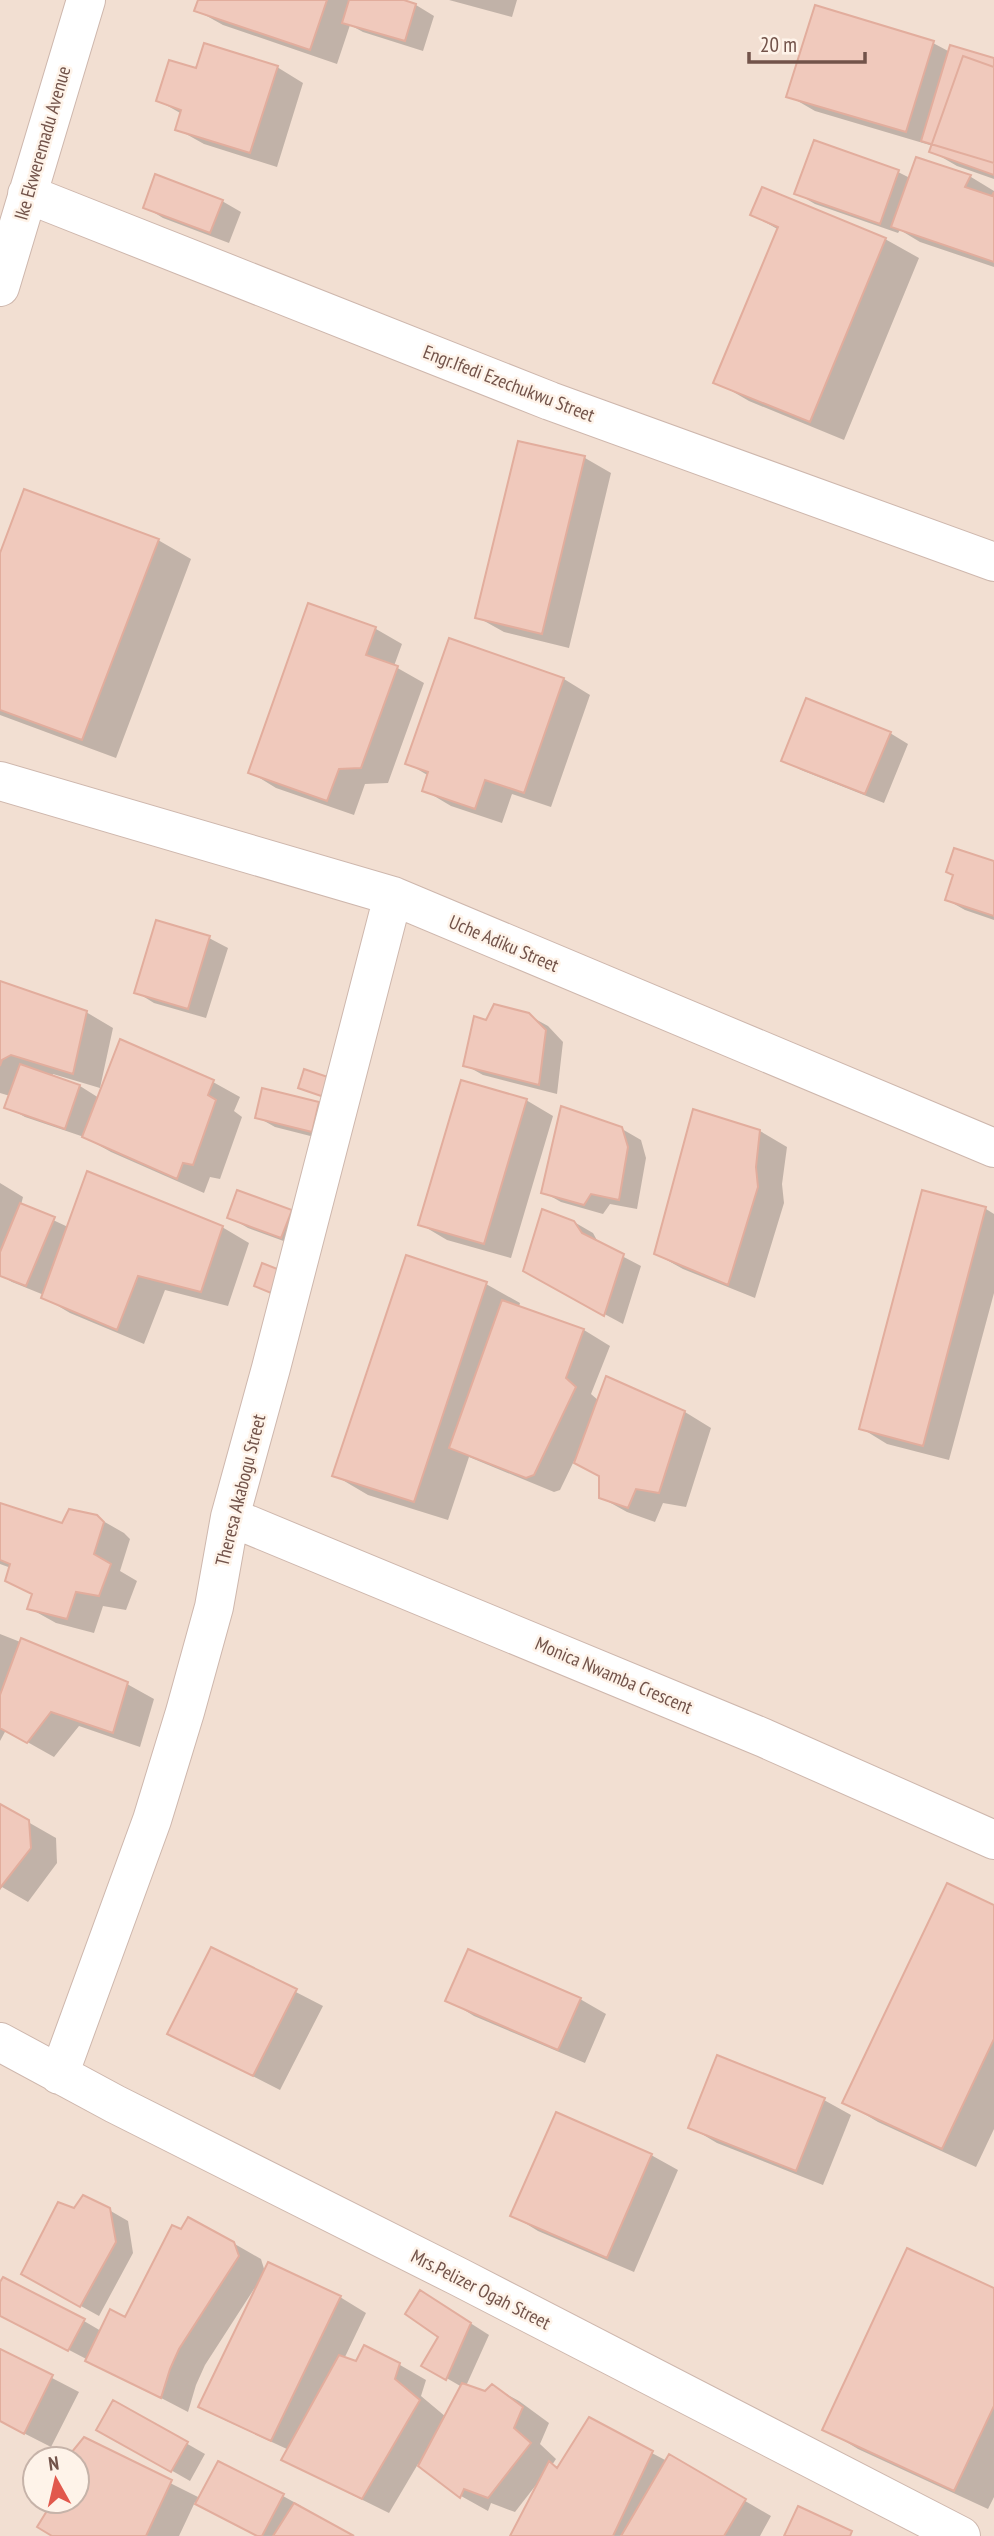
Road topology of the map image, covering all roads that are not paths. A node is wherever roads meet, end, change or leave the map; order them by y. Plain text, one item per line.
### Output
1 (86, 0) edge
2 (27, 194) junction
3 (0, 287) edge
4 (994, 562) edge
5 (0, 781) edge
6 (393, 896) junction
7 (994, 1148) edge
8 (230, 1517) junction
9 (994, 1840) edge
10 (0, 2042) edge
11 (59, 2075) junction
12 (961, 2536) edge

1 - 2 street, Ike Ekweremadu Avenue
2 - 3 street, Ike Ekweremadu Avenue
2 - 4 street, Engr.Ifedi Ezechukwu Street
5 - 6 street, Uche Adiku Street
6 - 7 street, Uche Adiku Street
6 - 8 street, Theresa Akabogu Street
8 - 9 street, Monica Nwamba Crescent
8 - 11 street, Theresa Akabogu Street
10 - 11 street, Mrs.Pelizer Ogah Street
11 - 12 street, Mrs.Pelizer Ogah Street

